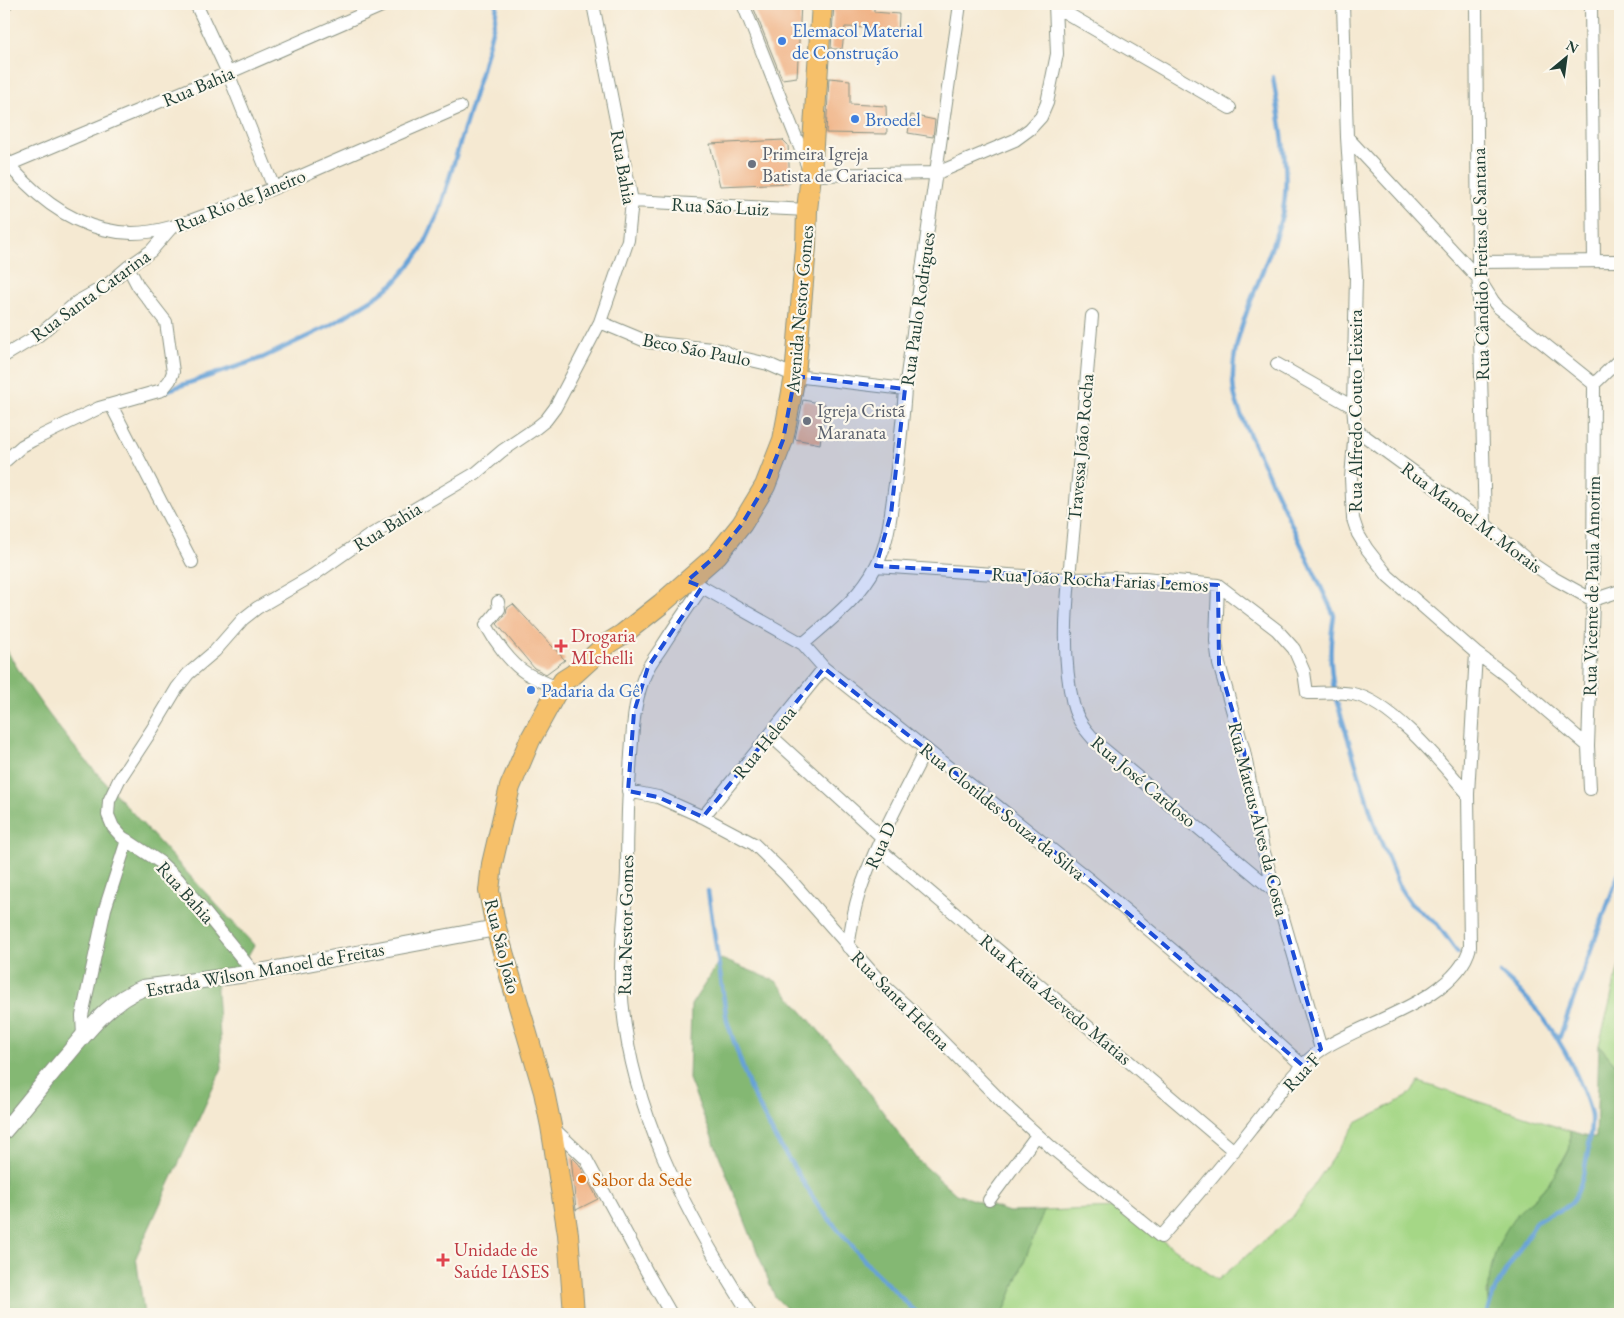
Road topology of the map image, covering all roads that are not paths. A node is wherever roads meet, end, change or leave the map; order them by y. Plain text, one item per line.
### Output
1 (196, 4) edge
2 (386, 4) edge
3 (592, 4) edge
4 (742, 4) edge
5 (822, 4) edge
6 (960, 4) edge
7 (1343, 4) edge
8 (1476, 4) edge
9 (1591, 4) edge
10 (1056, 5) edge
11 (228, 73) junction
12 (460, 107) dead end
13 (1230, 108) dead end
14 (1347, 137) junction
15 (6, 161) edge
16 (937, 174) junction
17 (811, 175) junction
18 (274, 188) junction
19 (632, 201) junction
20 (807, 210) junction
21 (171, 228) junction
22 (1594, 261) junction
23 (1620, 261) edge
24 (1478, 262) junction
25 (128, 267) junction
26 (1479, 279) junction
27 (1092, 316) dead end
28 (600, 322) junction
29 (4, 356) edge
30 (1620, 359) edge
31 (1277, 364) dead end
32 (794, 376) junction
33 (1594, 384) junction
34 (905, 389) junction
35 (111, 404) junction
36 (1353, 406) junction
37 (1355, 428) junction
38 (4, 462) edge
39 (1485, 524) junction
40 (192, 562) dead end
41 (876, 566) junction
42 (1069, 579) junction
43 (695, 584) junction
44 (1218, 585) junction
45 (1620, 591) edge
46 (1593, 600) junction
47 (498, 602) dead end
48 (803, 644) junction
49 (1476, 653) junction
50 (824, 668) junction
51 (558, 688) junction
52 (770, 735) junction
53 (1588, 746) junction
54 (926, 749) junction
55 (1590, 789) dead end
56 (628, 790) junction
57 (1468, 794) junction
58 (703, 817) junction
59 (127, 840) junction
60 (880, 843) junction
61 (1275, 892) junction
62 (496, 928) junction
63 (848, 947) junction
64 (254, 973) junction
65 (83, 1036) junction
66 (1321, 1050) junction
67 (1302, 1066) junction
68 (551, 1126) junction
69 (4, 1131) edge
70 (1038, 1135) junction
71 (1234, 1151) junction
72 (988, 1200) dead end
73 (1161, 1237) joint
74 (574, 1314) edge
75 (671, 1314) edge
76 (750, 1314) edge

1 - 11 street
2 - 11 street, Rua Bahia
3 - 19 street, Rua Bahia
4 - 17 street
5 - 17 main road, Avenida Nestor Gomes
6 - 16 street, Rua Paulo Rodrigues
7 - 14 street, Rua Alfredo Couto Teixeira
8 - 24 street, Rua Cândido Freitas de Santana
9 - 22 street
10 - 13 street
10 - 16 street
11 - 15 street, Rua Bahia
11 - 18 street
12 - 18 street, Rua Rio de Janeiro
14 - 26 street
14 - 36 street, Rua Alfredo Couto Teixeira
15 - 21 street, Rua Rio de Janeiro
16 - 17 street
16 - 34 street, Rua Paulo Rodrigues
17 - 20 main road, Avenida Nestor Gomes
18 - 21 street, Rua Rio de Janeiro
19 - 20 street, Rua São Luiz
19 - 28 street, Rua Bahia
20 - 32 main road, Avenida Nestor Gomes
21 - 25 street, Rua Santa Catarina
22 - 23 street
22 - 24 street
24 - 26 street, Rua Cândido Freitas de Santana
25 - 29 street, Rua Santa Catarina
25 - 35 street
26 - 33 street
26 - 39 street, Rua Cândido Freitas de Santana
27 - 42 street, Travessa João Rocha
28 - 32 street, Beco São Paulo
28 - 59 street, Rua Bahia
30 - 33 street
31 - 36 street
32 - 34 street, Beco São Paulo
32 - 43 main road, Avenida Nestor Gomes
33 - 46 street, Rua Vicente de Paula Amorim
34 - 41 street, Rua Paulo Rodrigues
35 - 38 street
35 - 40 street
36 - 37 street, Rua Alfredo Couto Teixeira
37 - 39 street, Rua Manoel M. Morais
37 - 49 street, Rua Alfredo Couto Teixeira
39 - 46 street, Rua Manoel M. Morais
41 - 42 street, Rua João Rocha Farias Lemos
41 - 48 street, Rua Paulo Rodrigues
42 - 44 street, Rua João Rocha Farias Lemos
42 - 61 street, Rua José Cardoso
43 - 48 street, Rua Clotildes Souza da Silva
43 - 51 main road, Rua São João
43 - 56 street, Rua Nestor Gomes
44 - 57 street, Rua João Rocha Farias Lemos
44 - 61 street, Rua Mateus Alves da Costa
45 - 46 street
46 - 53 street, Rua Vicente de Paula Amorim
47 - 51 street
48 - 50 street, Rua Clotildes Souza da Silva
49 - 53 street, Rua Alfredo Couto Teixeira
49 - 57 street
50 - 52 street, Rua Helena
50 - 54 street, Rua Clotildes Souza da Silva
51 - 62 main road, Rua São João
52 - 58 street, Rua Helena
52 - 60 street, Rua Kátia Azevedo Matias
53 - 55 street, Rua Vicente de Paula Amorim
54 - 60 street, Rua D
54 - 67 street, Rua Clotildes Souza da Silva
56 - 58 street, Rua Santa Helena
56 - 76 street, Rua Nestor Gomes
57 - 66 street, Rua F
58 - 63 street, Rua Santa Helena
59 - 64 street, Rua Bahia
59 - 65 street
60 - 63 street, Rua D
60 - 71 street, Rua Kátia Azevedo Matias
61 - 66 street, Rua Mateus Alves da Costa
62 - 64 street, Estrada Wilson Manoel de Freitas
62 - 68 main road, Rua São João
63 - 70 street, Rua Santa Helena
64 - 65 street, Estrada Wilson Manoel de Freitas
65 - 69 street, Estrada Wilson Manoel de Freitas
66 - 67 street, Rua F
67 - 71 street, Rua F
68 - 74 main road, Rua São João
68 - 75 street
70 - 72 street
70 - 73 street, Rua Santa Helena
71 - 73 street, Rua F

